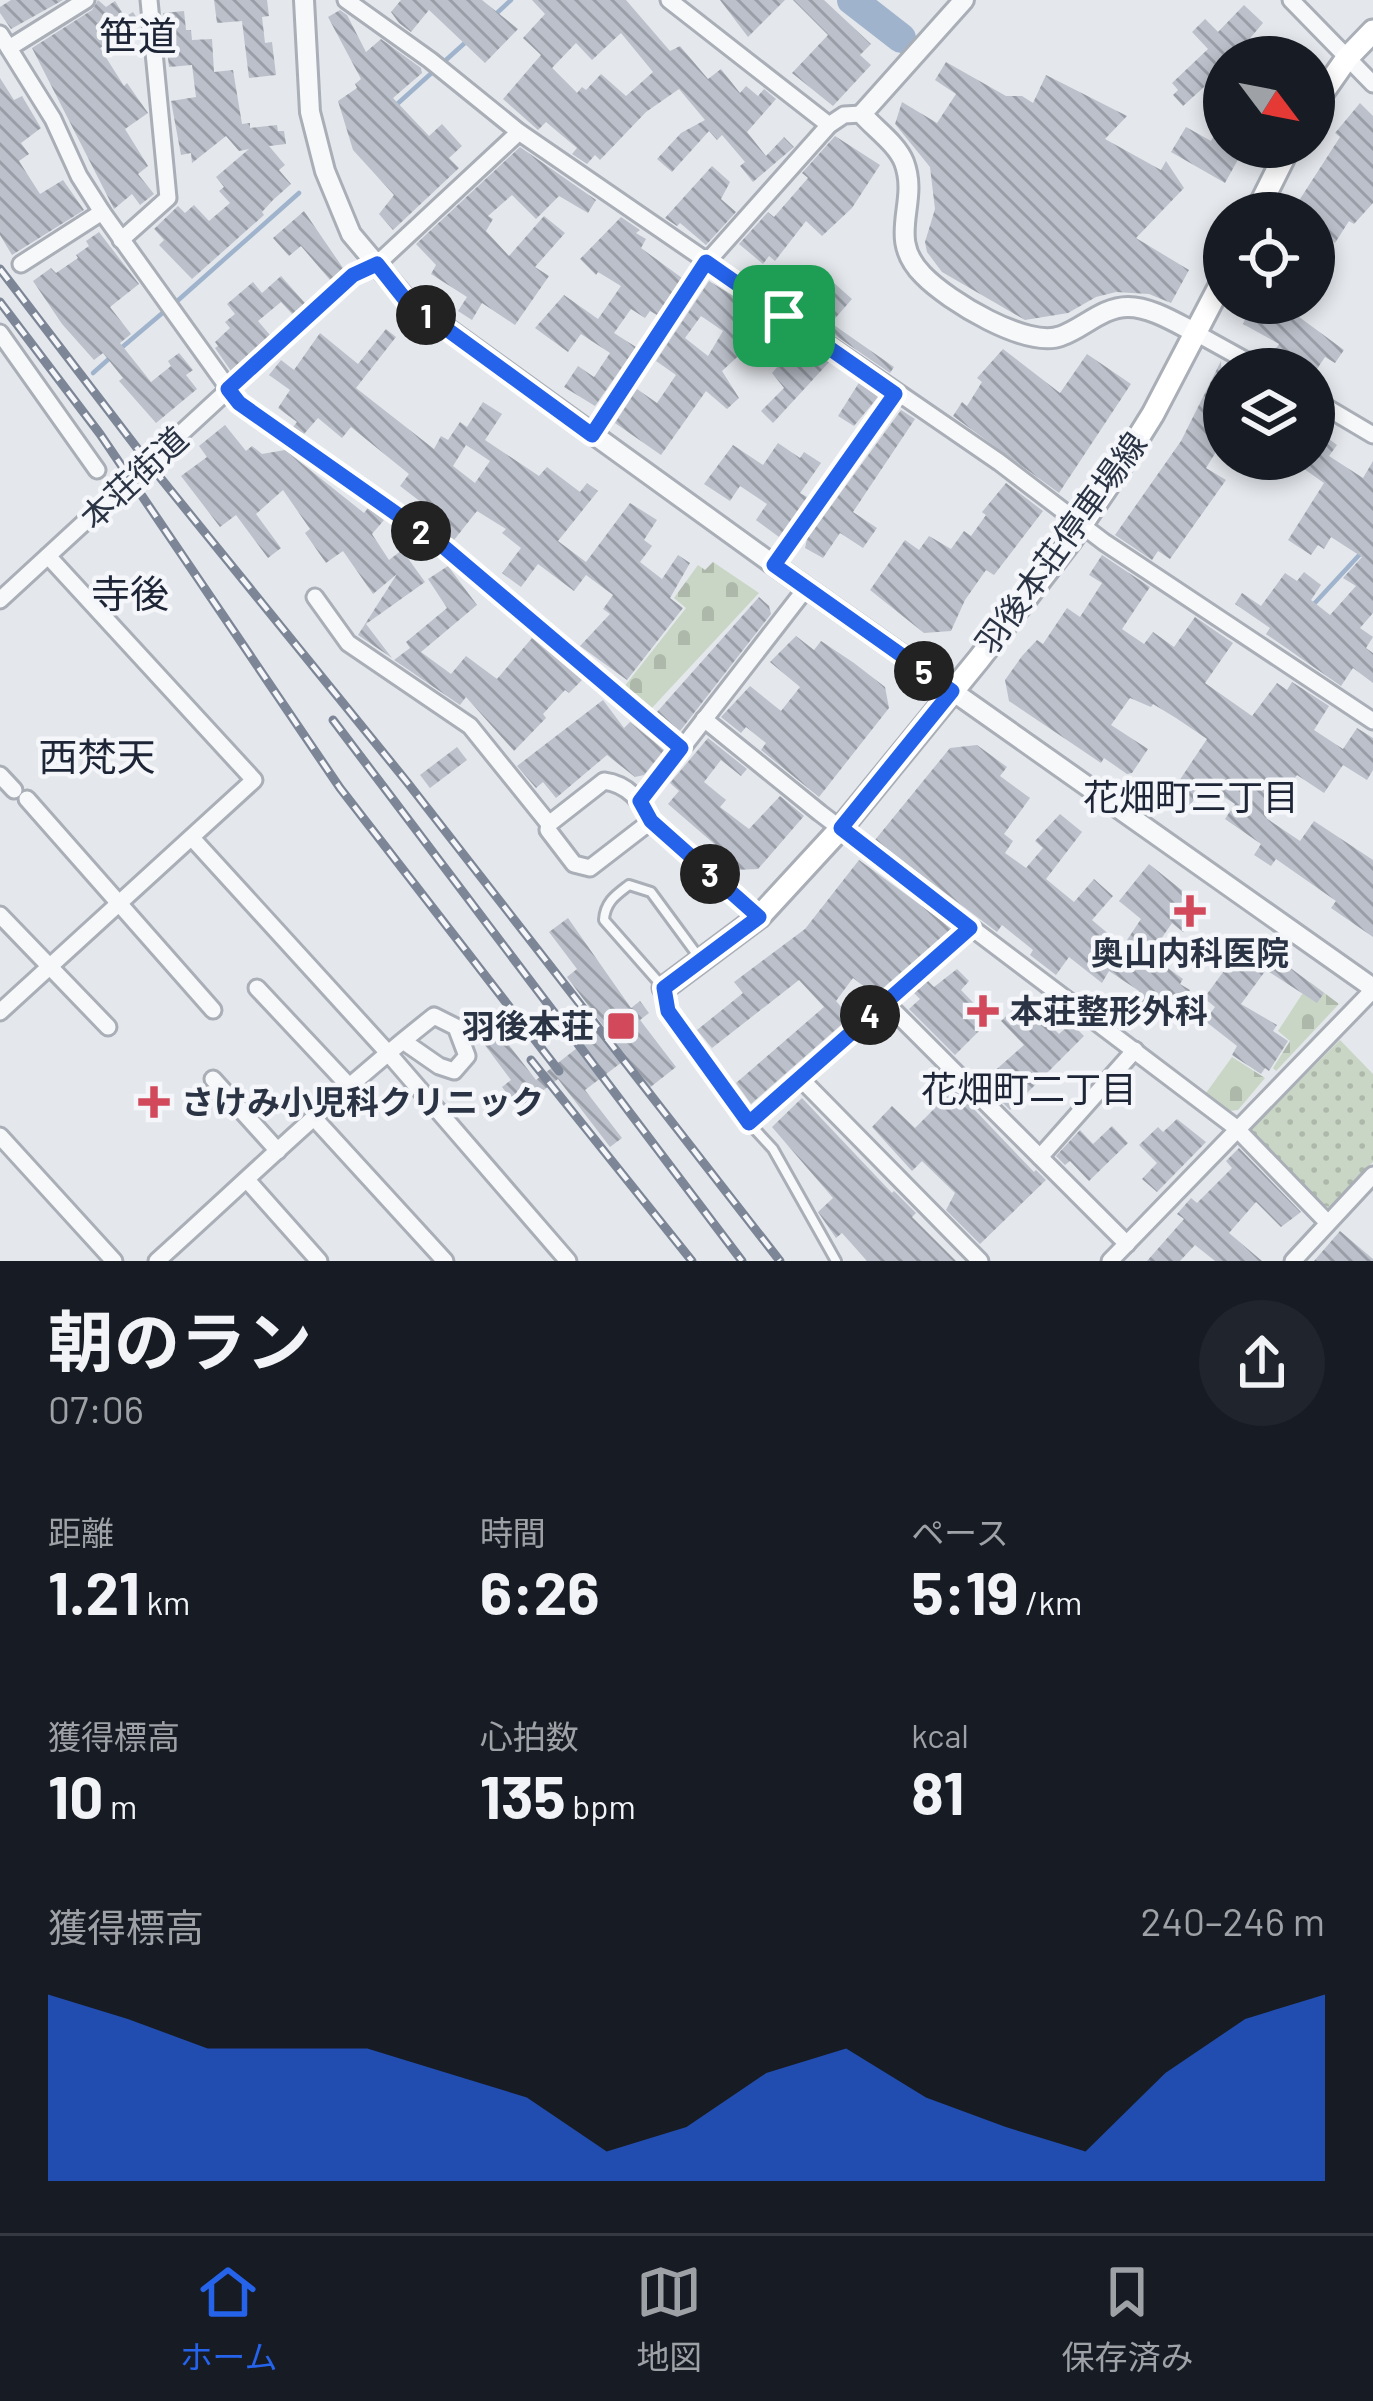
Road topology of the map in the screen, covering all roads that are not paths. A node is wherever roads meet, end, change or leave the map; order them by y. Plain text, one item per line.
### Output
1 (86, 0) edge
2 (149, 0) edge
3 (304, 0) edge
4 (346, 0) edge
5 (668, 0) edge
6 (964, 0) edge
7 (1291, 0) edge
8 (1373, 32) edge
9 (4, 41) edge
10 (1348, 58) junction
11 (1335, 76) edge
12 (1373, 84) edge
13 (862, 114) junction
14 (829, 125) junction
15 (519, 132) junction
16 (102, 212) junction
17 (121, 240) junction
18 (706, 262) junction
19 (21, 264) dead end
20 (377, 264) junction
21 (1203, 319) edge
22 (0, 333) edge
23 (1196, 333) junction
24 (1223, 348) edge
25 (228, 389) junction
26 (895, 394) junction
27 (1335, 412) edge
28 (592, 435) junction
29 (1373, 435) edge
30 (97, 470) dead end
31 (1082, 525) junction
32 (48, 556) junction
33 (774, 565) junction
34 (807, 587) junction
35 (315, 597) dead end
36 (0, 600) edge
37 (952, 691) junction
38 (704, 719) junction
39 (1373, 721) edge
40 (681, 748) junction
41 (0, 775) edge
42 (640, 801) junction
43 (651, 821) junction
44 (549, 824) junction
45 (841, 828) junction
46 (192, 838) junction
47 (118, 904) junction
48 (0, 915) edge
49 (759, 917) junction
50 (970, 928) junction
51 (701, 960) junction
52 (53, 967) junction
53 (257, 988) dead end
54 (664, 988) junction
55 (1373, 989) edge
56 (885, 1002) junction
57 (213, 1010) dead end
58 (0, 1012) edge
59 (108, 1027) dead end
60 (403, 1041) dead end
61 (1136, 1050) junction
62 (388, 1054) junction
63 (213, 1079) dead end
64 (800, 1079) junction
65 (350, 1087) junction
66 (314, 1119) junction
67 (749, 1123) junction
68 (1235, 1127) junction
69 (0, 1136) edge
70 (278, 1151) junction
71 (1040, 1156) junction
72 (1373, 1175) edge
73 (247, 1180) junction
74 (1327, 1222) junction
75 (1127, 1244) junction
76 (114, 1261) edge
77 (157, 1261) edge
78 (320, 1261) edge
79 (445, 1261) edge
80 (568, 1261) edge
81 (836, 1261) edge
82 (980, 1261) edge
83 (1110, 1261) edge
84 (1292, 1261) edge

1 - 9 street
2 - 17 street
3 - 20 street
4 - 15 street
5 - 14 street
6 - 13 street
7 - 10 street
8 - 10 main road
9 - 16 street
10 - 11 main road
10 - 12 street
13 - 14 street
13 - 23 street
14 - 18 street
15 - 18 street
15 - 20 street, 本荘街道
16 - 17 street
16 - 19 street
17 - 25 street
18 - 26 street
18 - 28 street
20 - 25 street, 本荘街道
20 - 28 street
21 - 23 main road, 羽後本荘停車場線
22 - 30 street
23 - 24 street
23 - 31 main road, 羽後本荘停車場線
25 - 32 street, 本荘街道
25 - 40 street
26 - 31 street
26 - 33 street
27 - 29 street
28 - 33 street
31 - 37 main road, 羽後本荘停車場線
31 - 39 street
32 - 36 street, 本荘街道
32 - 46 street
33 - 34 street
34 - 37 street
34 - 38 street
35 - 44 street
37 - 45 main road, 羽後本荘停車場線
37 - 55 street
38 - 40 street
38 - 45 street
40 - 42 street
41 - 47 street
42 - 43 street
42 - 44 street
43 - 44 street
43 - 49 street
45 - 49 main road, 羽後本荘停車場線
45 - 50 street
46 - 47 street
46 - 62 street
47 - 52 street
47 - 57 street
48 - 52 street
49 - 51 main road, 羽後本荘停車場線
50 - 56 street
50 - 61 street
51 - 54 main road, 羽後本荘停車場線
51 - 54 lane
52 - 58 street
52 - 59 street
53 - 65 street
54 - 67 street
55 - 68 street
56 - 64 street
56 - 71 street
60 - 62 street
61 - 68 street
61 - 71 street
62 - 65 street
62 - 80 street
63 - 70 street
64 - 67 street
64 - 82 street
65 - 66 street
66 - 70 street
66 - 79 street
67 - 81 lane
68 - 74 street
68 - 75 street
69 - 76 street
70 - 73 street
71 - 75 street
72 - 74 street
73 - 77 street
73 - 78 street
74 - 84 street
75 - 83 street

